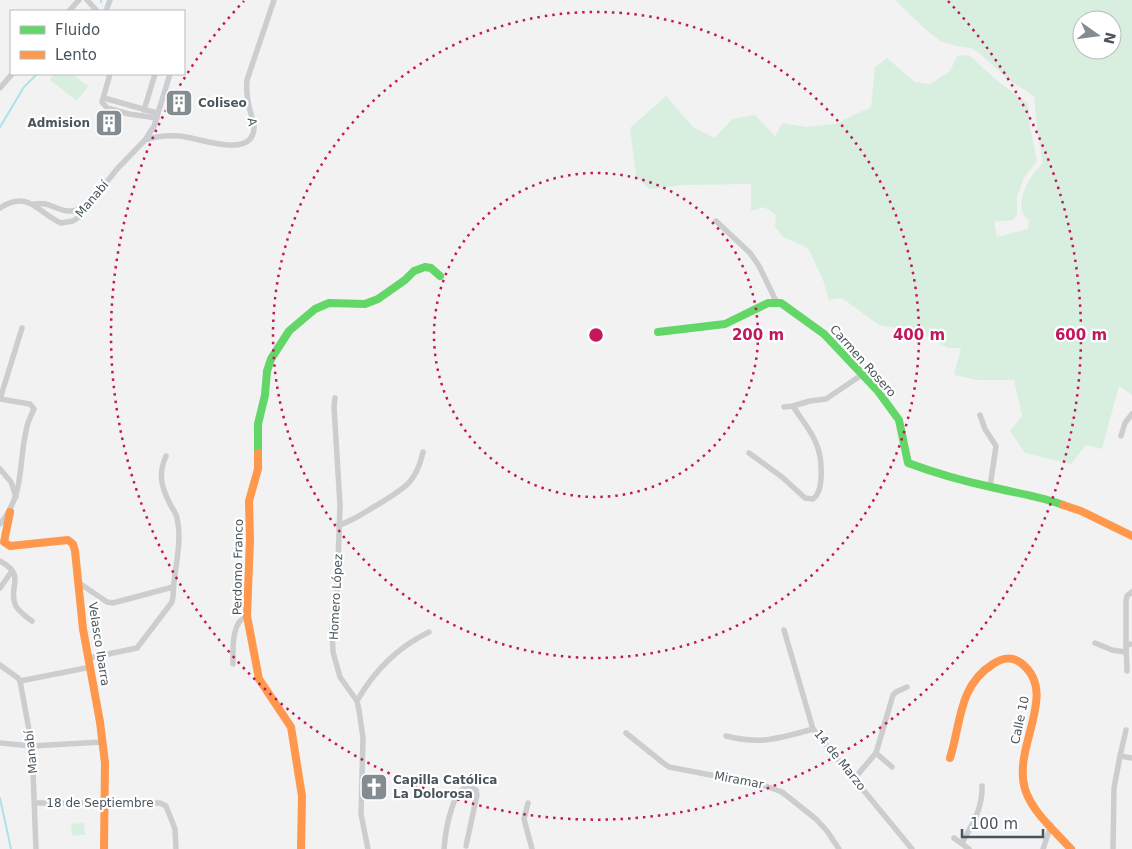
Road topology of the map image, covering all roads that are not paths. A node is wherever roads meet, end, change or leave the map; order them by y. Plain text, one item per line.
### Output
1 (79, 0) edge
2 (87, 0) edge
3 (274, 0) edge
4 (70, 10) edge
5 (96, 10) edge
6 (11, 75) edge
7 (110, 75) edge
8 (155, 75) edge
9 (170, 75) edge
10 (0, 88) edge
11 (104, 98) junction
12 (132, 106) junction
13 (144, 110) junction
14 (129, 114) junction
15 (157, 116) junction
16 (145, 140) junction
17 (34, 204) junction
18 (89, 205) junction
19 (0, 208) edge
20 (716, 221) dead end
21 (440, 276) dead end
22 (776, 302) junction
23 (22, 328) dead end
24 (658, 332) dead end
25 (863, 374) junction
26 (336, 398) dead end
27 (0, 399) edge
28 (793, 406) junction
29 (784, 407) dead end
30 (1132, 414) edge
31 (980, 415) dead end
32 (1121, 436) dead end
33 (422, 452) dead end
34 (749, 453) dead end
35 (166, 456) dead end
36 (0, 469) edge
37 (7, 477) junction
38 (0, 480) edge
39 (990, 487) junction
40 (16, 497) junction
41 (10, 512) junction
42 (0, 524) edge
43 (339, 525) junction
44 (1132, 535) edge
45 (0, 561) edge
46 (12, 571) junction
47 (79, 582) junction
48 (173, 587) junction
49 (0, 588) edge
50 (1132, 592) edge
51 (247, 616) junction
52 (32, 621) dead end
53 (784, 630) dead end
54 (429, 632) dead end
55 (1095, 643) dead end
56 (1128, 647) edge
57 (89, 658) junction
58 (233, 664) dead end
59 (0, 665) edge
60 (91, 667) junction
61 (1127, 671) dead end
62 (20, 681) junction
63 (907, 687) dead end
64 (357, 701) junction
65 (814, 729) junction
66 (1126, 730) dead end
67 (626, 733) dead end
68 (726, 736) dead end
69 (102, 742) junction
70 (0, 743) edge
71 (32, 746) junction
72 (876, 753) junction
73 (1120, 756) junction
74 (950, 758) dead end
75 (1132, 758) edge
76 (892, 768) dead end
77 (854, 779) junction
78 (982, 786) dead end
79 (104, 802) junction
80 (35, 803) junction
81 (528, 803) dead end
82 (1051, 825) junction
83 (954, 838) dead end
84 (962, 843) junction
85 (466, 846) dead end
86 (36, 849) edge
87 (104, 849) edge
88 (176, 849) edge
89 (301, 849) edge
90 (368, 849) edge
91 (444, 849) edge
92 (532, 849) edge
93 (839, 849) edge
94 (912, 849) edge
95 (969, 849) edge
96 (1043, 849) edge
97 (1071, 849) edge
98 (1112, 849) edge

1 - 4 street
2 - 5 street
3 - 16 street, A
6 - 10 street
7 - 11 street
8 - 13 street
9 - 15 street, Manabí
11 - 12 street
11 - 14 street
12 - 13 street
12 - 14 street
13 - 15 street
14 - 15 street
15 - 16 street, Manabí
16 - 18 street, Manabí
17 - 18 street
17 - 18 street, Manabí
17 - 19 street
20 - 22 street
21 - 51 street, Perdomo Franco
22 - 24 street
22 - 25 street, Carmen Rosero
23 - 27 street
25 - 28 street
25 - 39 street, Carmen Rosero
26 - 43 street, Homero López
27 - 40 street
28 - 29 street
28 - 34 street
30 - 32 street
31 - 39 street
33 - 43 street
35 - 48 street
36 - 37 street
37 - 38 street
37 - 40 street
39 - 44 street, Carmen Rosero
40 - 41 street
41 - 42 street
41 - 47 street, Velasco Ibarra
43 - 64 street, Homero López
45 - 46 street
46 - 49 street
46 - 52 street
47 - 48 street
47 - 57 street, Velasco Ibarra
48 - 57 street
50 - 56 street
51 - 58 street
51 - 89 street, Perdomo Franco
53 - 65 street, 14 de Marzo
54 - 64 street
55 - 56 street
56 - 61 street
57 - 60 street, Velasco Ibarra
59 - 62 street
60 - 62 street
60 - 69 street, Velasco Ibarra
62 - 71 street, Manabí
63 - 72 street
64 - 90 street, Homero López
65 - 68 street
65 - 77 street, 14 de Marzo
66 - 73 street
67 - 93 street, Miramar
69 - 71 street
69 - 79 street, Velasco Ibarra
70 - 71 street
71 - 80 street, Manabí
72 - 76 street
72 - 77 street
73 - 75 street
73 - 98 street
74 - 82 street, Calle 10
77 - 94 street, 14 de Marzo
78 - 84 street
79 - 80 street, 18 de Septiembre
79 - 87 street, Velasco Ibarra
79 - 88 street, 18 de Septiembre
80 - 86 street, Manabí
81 - 92 street
82 - 96 street
82 - 97 street, Calle 10
83 - 84 street
84 - 95 street
85 - 91 street

